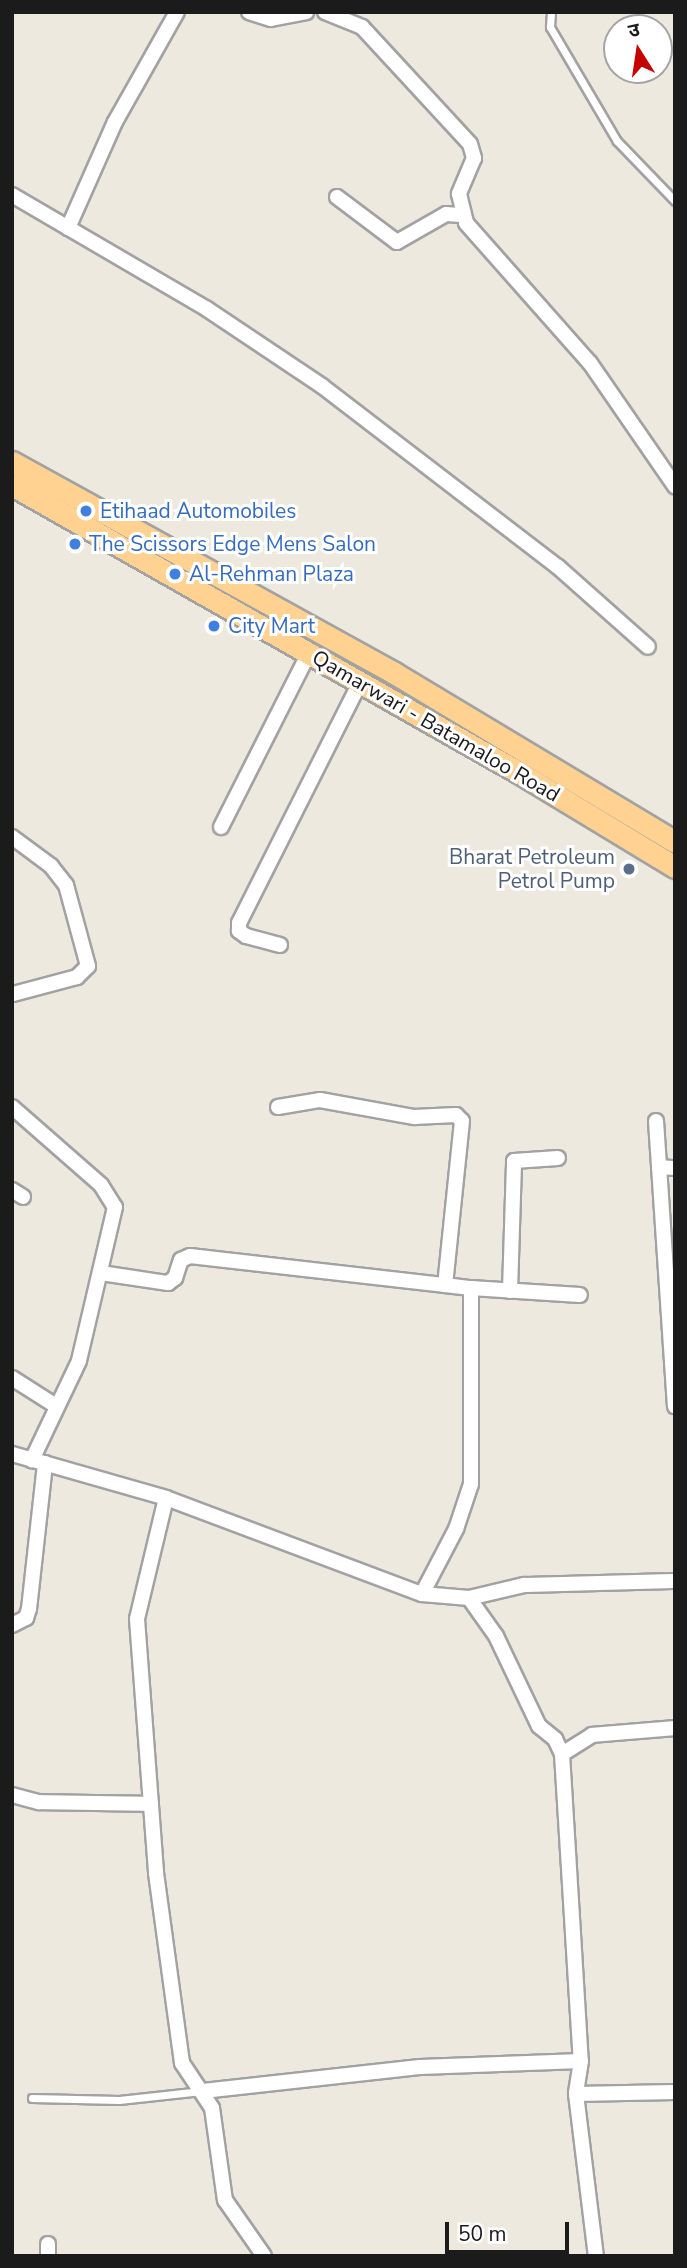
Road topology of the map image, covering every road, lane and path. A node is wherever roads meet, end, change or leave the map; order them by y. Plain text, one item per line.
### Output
1 (177, 12) edge
2 (249, 12) edge
3 (306, 12) edge
4 (325, 12) edge
5 (551, 12) edge
6 (12, 195) edge
7 (337, 197) dead end
8 (675, 201) edge
9 (462, 215) junction
10 (68, 228) junction
11 (12, 462) edge
12 (675, 486) edge
13 (13, 488) edge
14 (649, 647) dead end
15 (309, 653) junction
16 (359, 682) junction
17 (221, 827) dead end
18 (12, 837) edge
19 (675, 842) edge
20 (675, 867) edge
21 (281, 945) dead end
22 (13, 994) edge
23 (12, 1107) edge
24 (278, 1107) dead end
25 (656, 1121) dead end
26 (558, 1158) dead end
27 (659, 1167) junction
28 (675, 1168) edge
29 (669, 1229) edge
30 (102, 1273) junction
31 (445, 1284) junction
32 (471, 1288) junction
33 (510, 1291) junction
34 (580, 1295) dead end
35 (12, 1378) edge
36 (56, 1406) junction
37 (675, 1406) edge
38 (12, 1454) edge
39 (39, 1461) junction
40 (166, 1498) junction
41 (675, 1581) edge
42 (422, 1594) junction
43 (469, 1598) junction
44 (12, 1625) edge
45 (675, 1728) edge
46 (562, 1754) junction
47 (12, 1795) edge
48 (151, 1804) junction
49 (581, 2061) junction
50 (203, 2091) junction
51 (675, 2092) edge
52 (576, 2094) junction
53 (32, 2098) dead end
54 (264, 2256) edge
55 (596, 2256) edge

1 - 10 street
2 - 3 street
4 - 9 street
5 - 8 lane
6 - 10 street
7 - 9 street
9 - 12 street
10 - 14 street
11 - 19 main road, Qamarwari - Batamaloo Road
13 - 15 main road, Qamarwari - Batamaloo Road
15 - 16 main road, Qamarwari - Batamaloo Road
15 - 17 street
16 - 20 main road, Qamarwari - Batamaloo Road
16 - 21 street
18 - 22 street
23 - 30 street
24 - 31 street
25 - 27 street
26 - 33 street
27 - 28 street
27 - 29 street
29 - 37 street
30 - 31 street
30 - 36 street
31 - 32 street
32 - 33 street
32 - 42 street
33 - 34 street
35 - 36 street
36 - 39 street
38 - 39 street
39 - 40 street
39 - 44 street
40 - 42 street
40 - 48 street
41 - 43 street
42 - 43 street
43 - 46 street
45 - 46 street
46 - 49 street
47 - 48 street
48 - 50 street
49 - 50 street
49 - 52 street
50 - 53 lane
50 - 54 street
51 - 52 street
52 - 55 street

